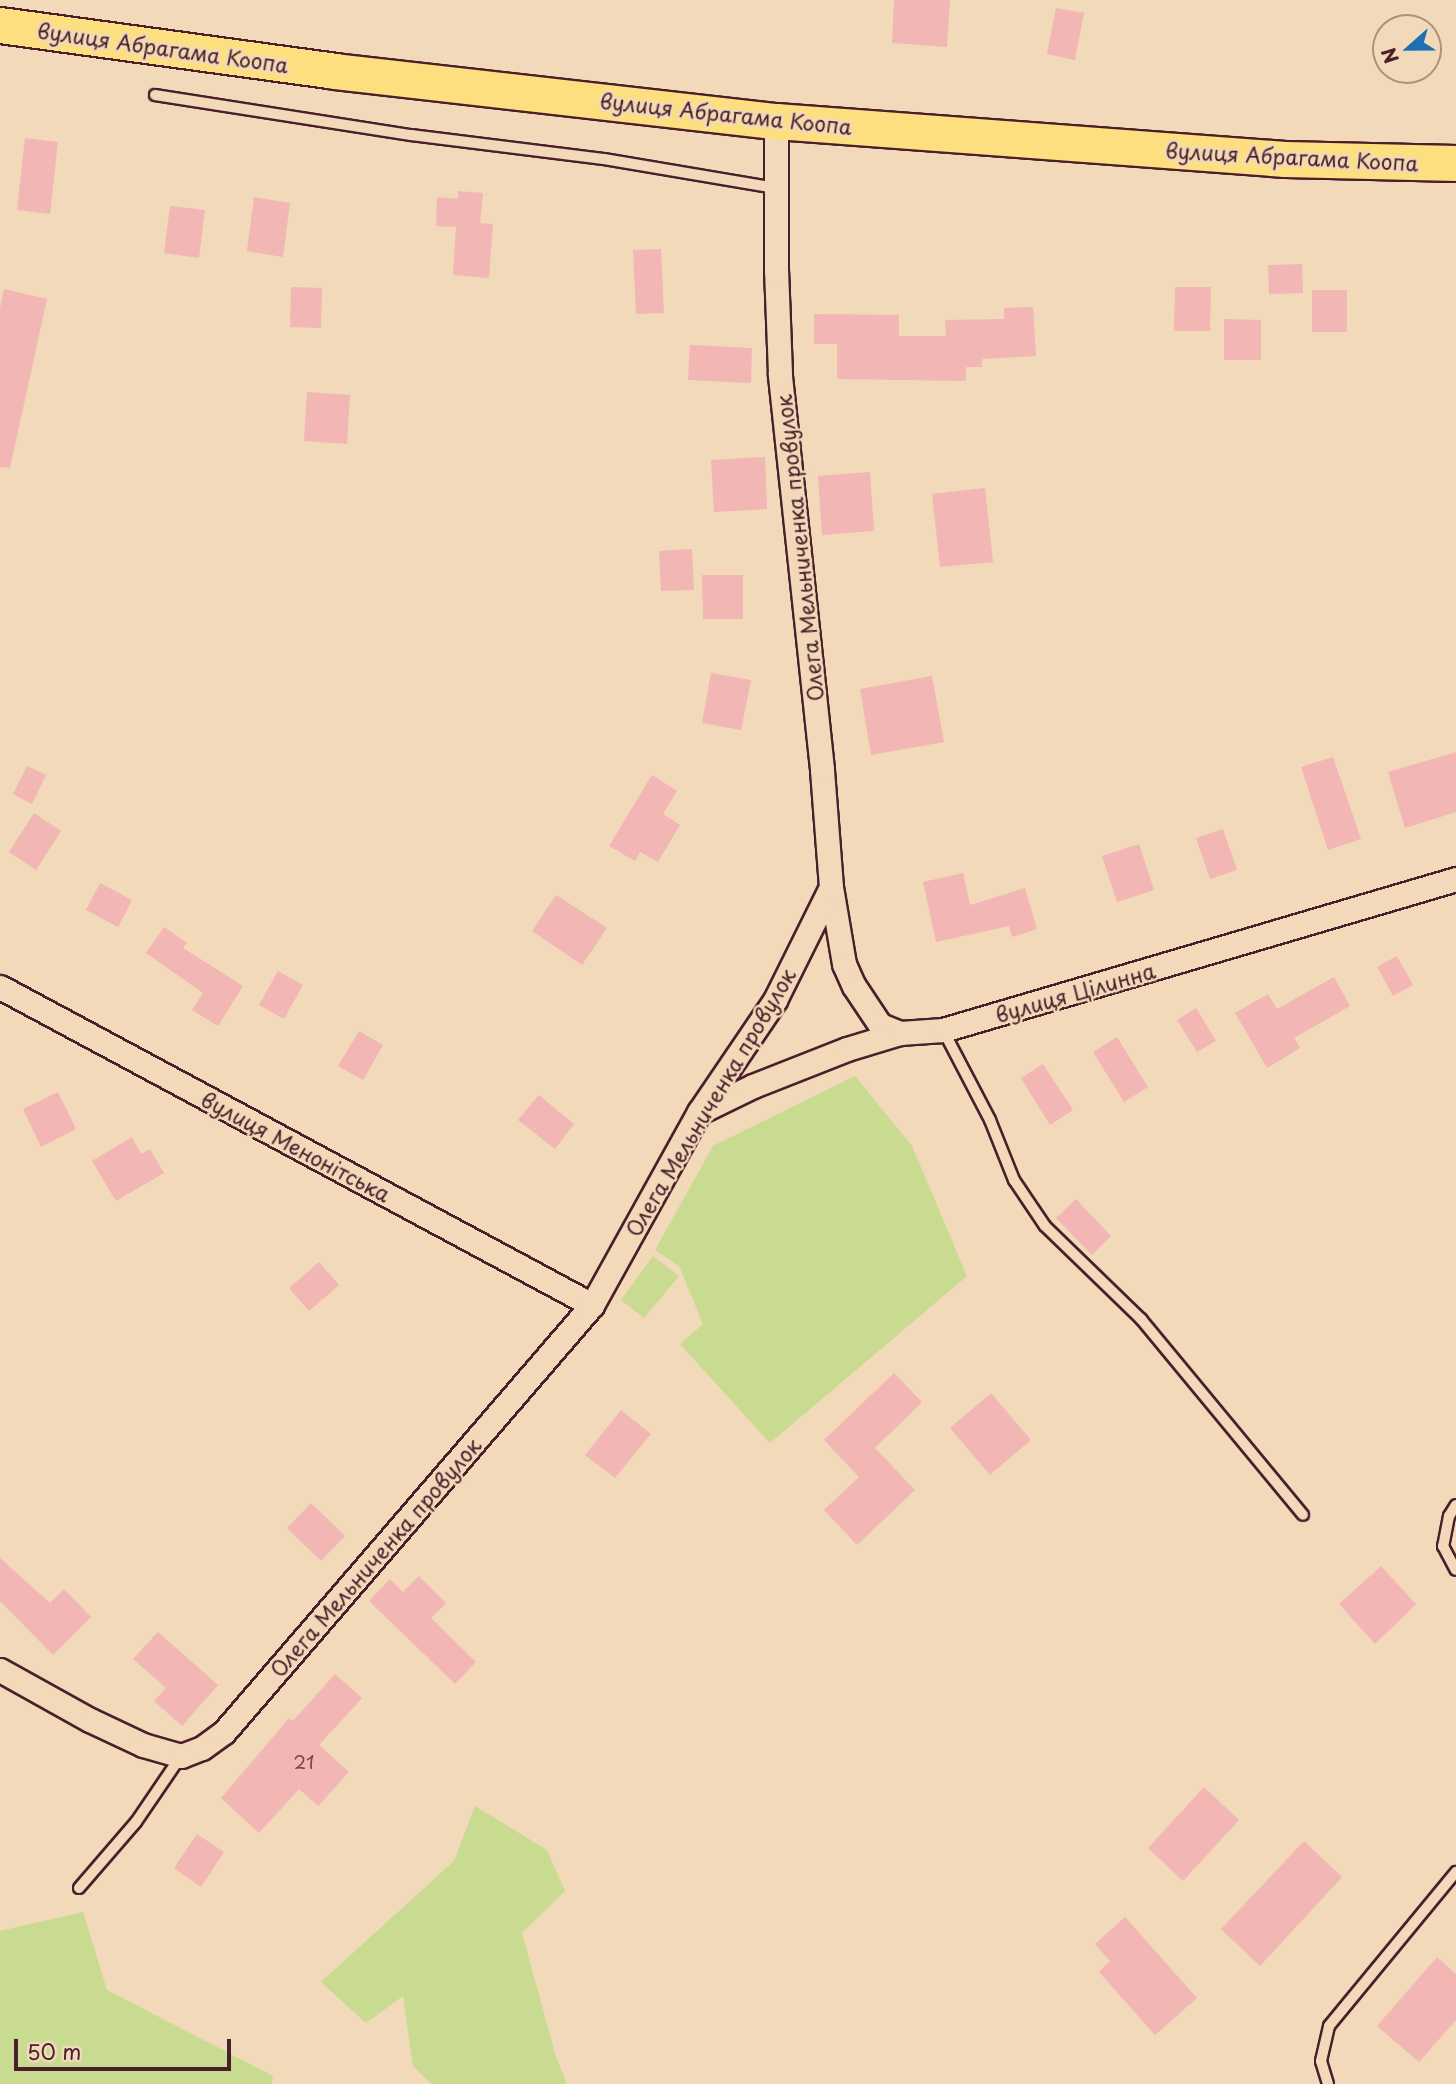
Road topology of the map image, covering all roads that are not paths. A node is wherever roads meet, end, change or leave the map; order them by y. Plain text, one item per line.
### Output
1 (0, 25) edge
2 (155, 95) dead end
3 (776, 121) junction
4 (1456, 163) edge
5 (776, 188) junction
6 (1456, 879) edge
7 (831, 887) junction
8 (0, 987) edge
9 (943, 1030) junction
10 (900, 1033) junction
11 (699, 1112) junction
12 (592, 1305) junction
13 (1456, 1505) edge
14 (1303, 1515) dead end
15 (1456, 1570) edge
16 (0, 1670) edge
17 (181, 1756) junction
18 (1456, 1872) edge
19 (79, 1888) dead end
20 (1328, 2084) edge

1 - 3 main road, вулиця Абрагама Коопа
2 - 5 lane
3 - 4 main road, вулиця Абрагама Коопа
3 - 5 street, Олега Мельниченка провулок
5 - 7 street, Олега Мельниченка провулок
6 - 9 street, вулиця Цілинна
7 - 10 street
7 - 11 street, Олега Мельниченка провулок
8 - 12 street, вулиця Менонітська
9 - 10 street, вулиця Цілинна
9 - 14 lane
10 - 11 street, вулиця Цілинна
11 - 12 street, Олега Мельниченка провулок
12 - 17 street, Олега Мельниченка провулок
13 - 15 lane
16 - 17 street
17 - 19 lane
18 - 20 lane

